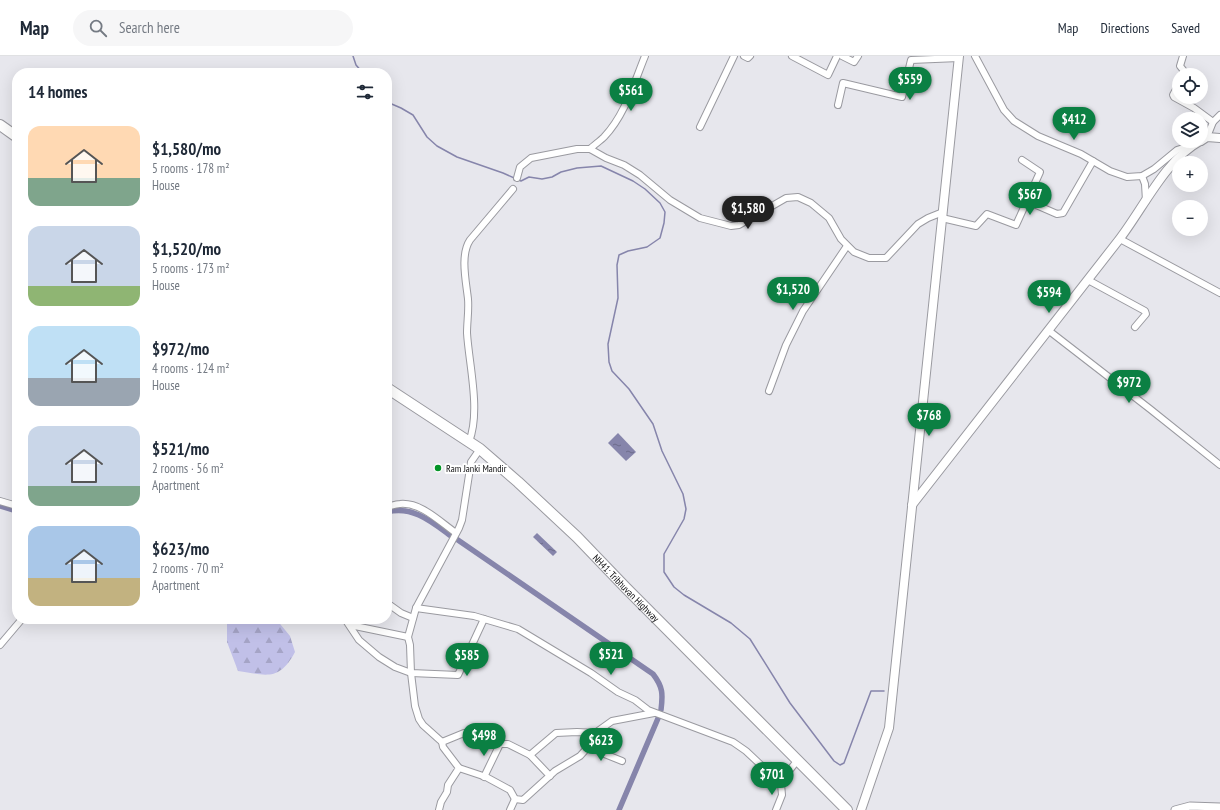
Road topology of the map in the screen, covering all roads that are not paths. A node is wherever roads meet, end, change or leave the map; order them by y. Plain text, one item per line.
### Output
1 (645, 56) edge
2 (734, 56) edge
3 (744, 56) edge
4 (750, 56) edge
5 (792, 56) edge
6 (837, 56) edge
7 (842, 56) edge
8 (858, 56) edge
9 (975, 56) edge
10 (1184, 56) edge
11 (959, 57) edge
12 (1182, 68) edge
13 (1187, 104) edge
14 (838, 105) dead end
15 (1220, 115) edge
16 (1213, 122) junction
17 (0, 125) edge
18 (700, 127) dead end
19 (1208, 129) edge
20 (12, 133) edge
21 (1220, 138) edge
22 (1208, 140) edge
23 (1182, 148) edge
24 (1191, 148) edge
25 (590, 149) junction
26 (1022, 160) dead end
27 (1093, 161) junction
28 (1142, 176) junction
29 (517, 178) dead end
30 (514, 189) dead end
31 (1146, 201) junction
32 (1026, 203) junction
33 (942, 215) junction
34 (1120, 238) junction
35 (848, 246) junction
36 (1088, 280) junction
37 (1220, 293) edge
38 (1135, 327) dead end
39 (1048, 330) junction
40 (392, 391) edge
41 (769, 391) dead end
42 (469, 442) junction
43 (480, 449) junction
44 (1220, 465) edge
45 (0, 501) edge
46 (12, 505) edge
47 (392, 505) edge
48 (912, 505) junction
49 (456, 533) junction
50 (392, 607) edge
51 (416, 608) junction
52 (413, 618) junction
53 (484, 619) junction
54 (18, 624) edge
55 (350, 626) joint
56 (408, 637) junction
57 (0, 645) edge
58 (411, 673) junction
59 (654, 713) junction
60 (597, 733) junction
61 (442, 742) junction
62 (500, 744) junction
63 (590, 745) junction
64 (530, 755) junction
65 (622, 761) dead end
66 (797, 761) junction
67 (459, 768) junction
68 (550, 776) junction
69 (484, 777) junction
70 (781, 784) junction
71 (515, 799) junction
72 (1220, 807) edge
73 (439, 810) edge
74 (510, 810) edge
75 (776, 810) edge
76 (847, 810) edge
77 (861, 810) edge
78 (1175, 810) edge

1 - 25 street
2 - 18 street
3 - 4 street
5 - 6 street
7 - 8 street
9 - 27 street
10 - 12 street
11 - 14 street
11 - 33 main road
13 - 16 street
15 - 16 street
16 - 19 street
17 - 20 highway
21 - 22 main road
23 - 28 street
24 - 31 main road
25 - 29 street
25 - 35 street
26 - 32 street
27 - 28 street
27 - 32 street
28 - 31 street
30 - 42 street
31 - 34 main road
32 - 33 street
33 - 35 street
33 - 48 main road
34 - 36 main road
34 - 37 street
35 - 41 street
36 - 38 street
36 - 39 main road
39 - 44 street
39 - 48 main road
40 - 42 highway, NH41: Tribhuvan Highway
42 - 43 highway, NH41: Tribhuvan Highway
43 - 49 street
43 - 66 highway, NH41: Tribhuvan Highway
45 - 46 street
47 - 49 street
48 - 77 main road
49 - 51 street
50 - 52 street
51 - 52 street
51 - 53 street
52 - 56 street
53 - 58 street
53 - 59 street
54 - 57 street
55 - 56 street
55 - 58 street
56 - 58 street
58 - 61 street
59 - 60 street
59 - 70 street
60 - 63 street
60 - 64 street
61 - 62 street
61 - 67 street
62 - 64 street
62 - 69 street
63 - 65 street
63 - 68 street
64 - 68 street
66 - 70 street
66 - 76 highway, NH41: Tribhuvan Highway
67 - 69 street
67 - 73 street
68 - 71 street
69 - 71 street
70 - 75 street
71 - 74 street
72 - 78 street

